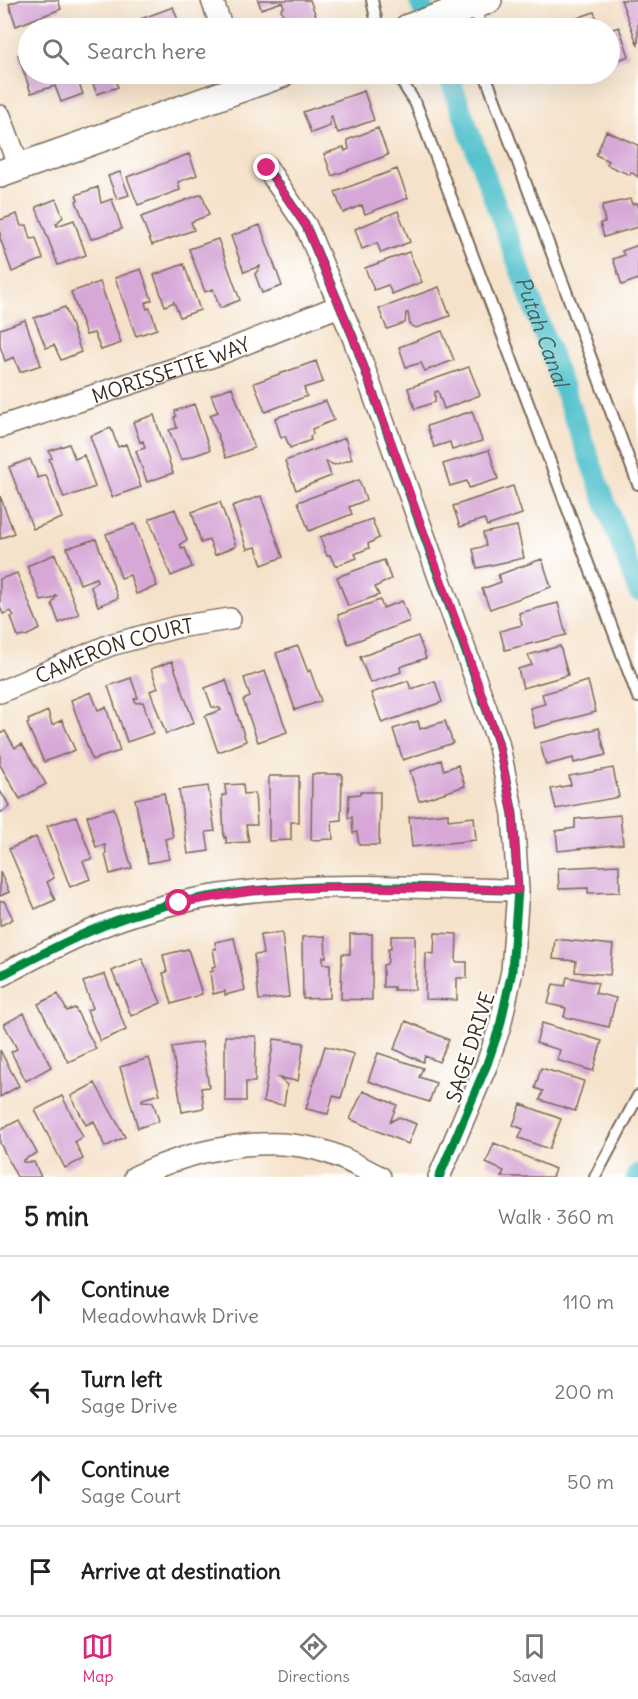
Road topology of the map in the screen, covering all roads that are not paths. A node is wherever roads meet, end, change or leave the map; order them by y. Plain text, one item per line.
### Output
1 (212, 0) edge
2 (372, 0) edge
3 (476, 9) edge
4 (218, 18) edge
5 (376, 18) edge
6 (444, 18) edge
7 (231, 84) edge
8 (403, 84) edge
9 (489, 84) edge
10 (0, 116) edge
11 (267, 168) dead end
12 (9, 171) edge
13 (339, 306) junction
14 (0, 427) edge
15 (638, 484) edge
16 (230, 618) dead end
17 (0, 692) edge
18 (638, 697) edge
19 (518, 890) junction
20 (0, 976) edge
21 (638, 1096) edge
22 (135, 1177) edge
23 (380, 1177) edge
24 (439, 1177) edge
25 (595, 1177) edge

1 - 4 street
2 - 5 lane
3 - 6 street
7 - 12 street
8 - 18 lane
9 - 15 lane
10 - 12 street
11 - 13 street, SAGE DRIVE
13 - 14 street, MORISSETTE WAY
13 - 19 street, SAGE DRIVE
16 - 17 street, CAMERON COURT
19 - 20 street
19 - 24 street, SAGE DRIVE
21 - 25 lane
22 - 23 street

